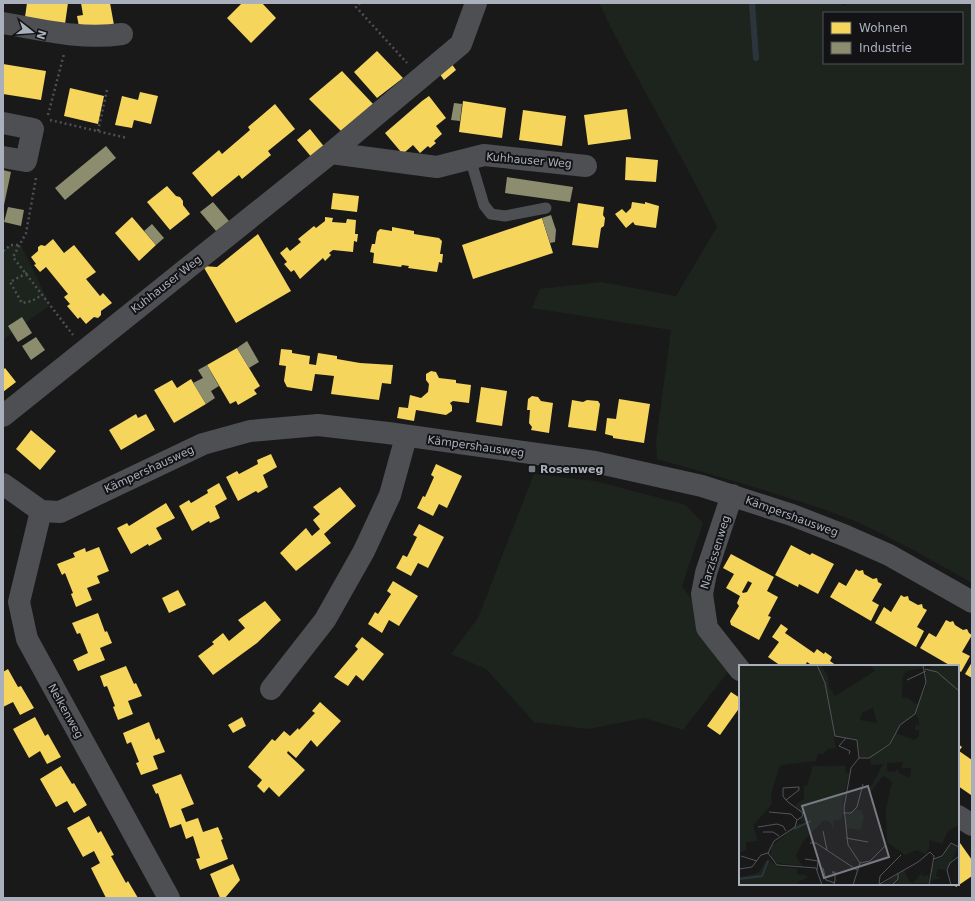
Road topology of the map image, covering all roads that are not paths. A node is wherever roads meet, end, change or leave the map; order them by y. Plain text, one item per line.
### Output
1 (476, 3) edge
2 (3, 23) edge
3 (122, 34) dead end
4 (3, 123) edge
5 (331, 154) junction
6 (3, 157) edge
7 (470, 158) junction
8 (586, 166) dead end
9 (546, 208) dead end
10 (3, 416) edge
11 (406, 437) junction
12 (3, 484) edge
13 (732, 495) junction
14 (41, 511) junction
15 (972, 602) edge
16 (739, 669) edge
17 (271, 688) dead end
18 (959, 817) edge
19 (972, 825) edge
20 (169, 898) edge

1 - 5 street, Kuhhauser Weg
2 - 3 street
4 - 6 street
5 - 7 street, Kuhhauser Weg
5 - 10 street, Kuhhauser Weg
7 - 8 street, Kuhhauser Weg
7 - 9 lane
11 - 13 street, Kämpershausweg
11 - 14 street, Kämpershausweg
11 - 17 street
12 - 14 street
13 - 15 street, Kämpershausweg
13 - 16 street, Narzissenweg
14 - 20 street, Nelkenweg
18 - 19 street

